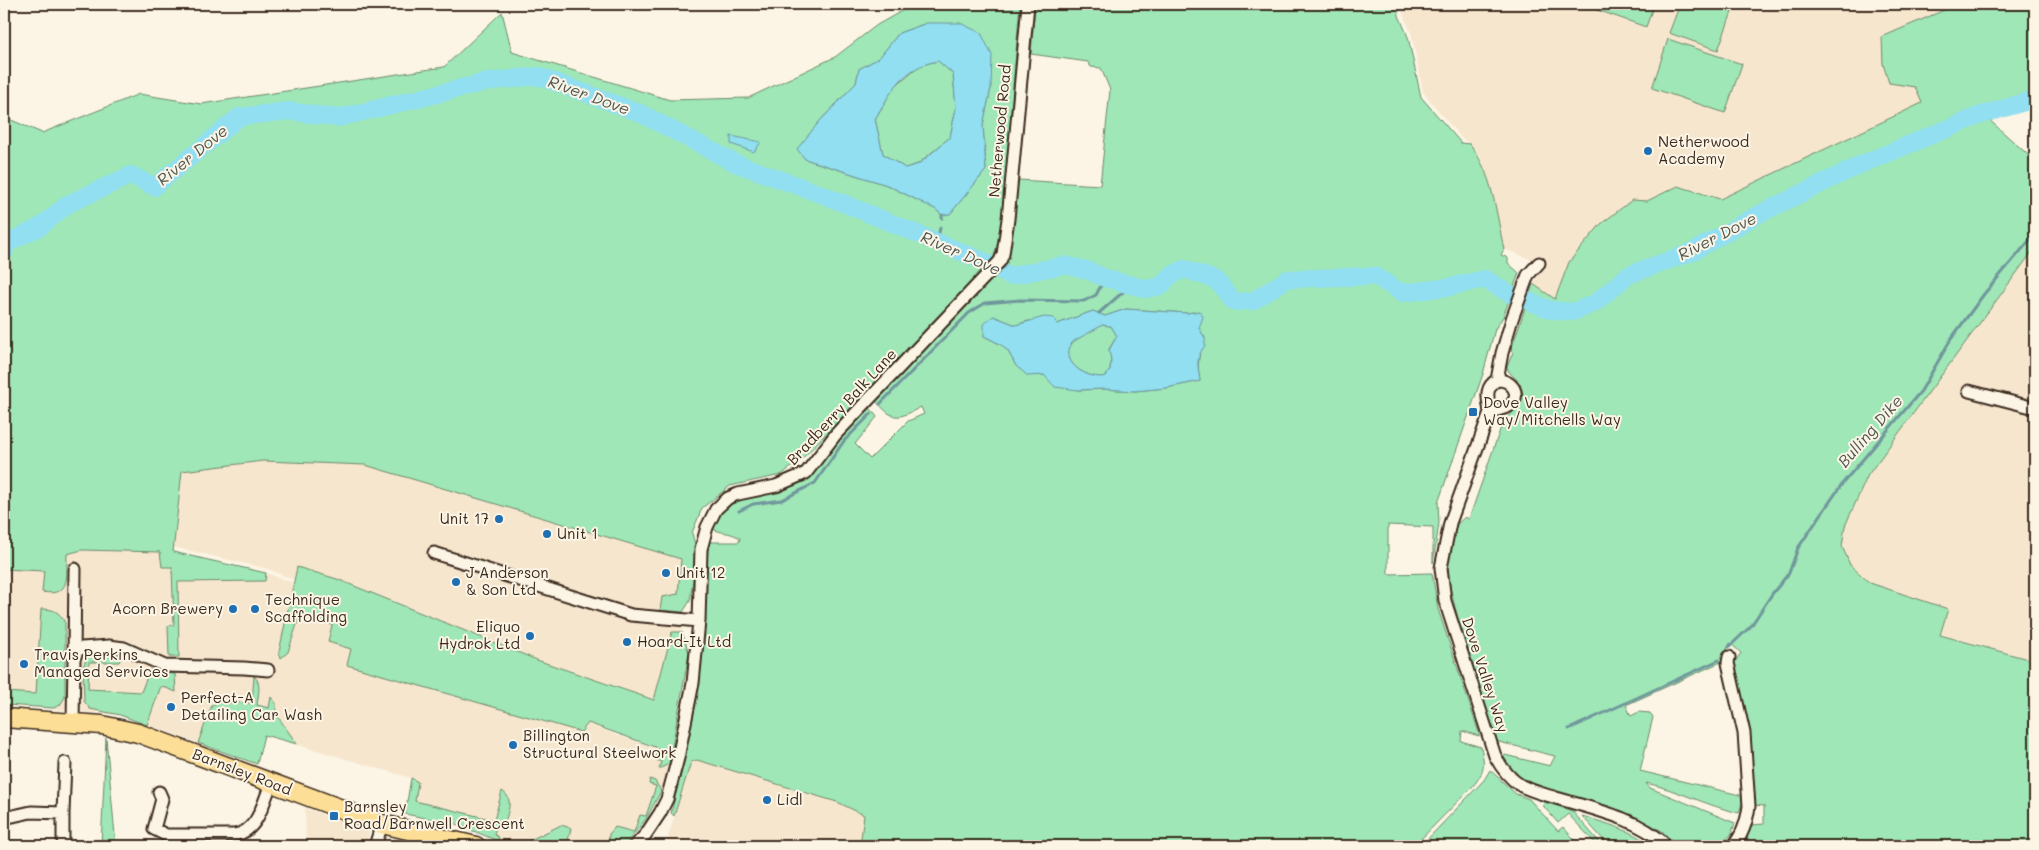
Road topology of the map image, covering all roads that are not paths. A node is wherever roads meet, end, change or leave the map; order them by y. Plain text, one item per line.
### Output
1 (1028, 4) edge
2 (1000, 260) joint
3 (1539, 264) dead end
4 (1498, 380) junction
5 (1969, 391) dead end
6 (2035, 408) edge
7 (1490, 412) junction
8 (434, 553) dead end
9 (75, 568) dead end
10 (699, 621) junction
11 (1729, 657) dead end
12 (74, 659) junction
13 (268, 670) dead end
14 (4, 718) edge
15 (74, 723) junction
16 (65, 763) dead end
17 (271, 784) junction
18 (159, 792) dead end
19 (63, 813) junction
20 (4, 818) edge
21 (382, 824) junction
22 (63, 840) dead end
23 (639, 844) edge
24 (375, 846) edge
25 (476, 846) edge
26 (1667, 846) edge
27 (1732, 846) edge

1 - 2 street, Netherwood Road
2 - 10 street, Bradberry Balk Lane
3 - 4 street
4 - 7 street
4 - 7 street
5 - 6 street
7 - 26 street, Dove Valley Way
8 - 10 street
9 - 12 street
10 - 23 street, Bradberry Balk Lane
11 - 27 street
12 - 13 street
12 - 15 street
14 - 15 main road, Barnsley Road
15 - 17 main road, Barnsley Road
16 - 19 street
17 - 18 street
17 - 21 main road, Barnsley Road
19 - 20 street
19 - 22 street
21 - 24 street
21 - 25 main road, Barnsley Road

